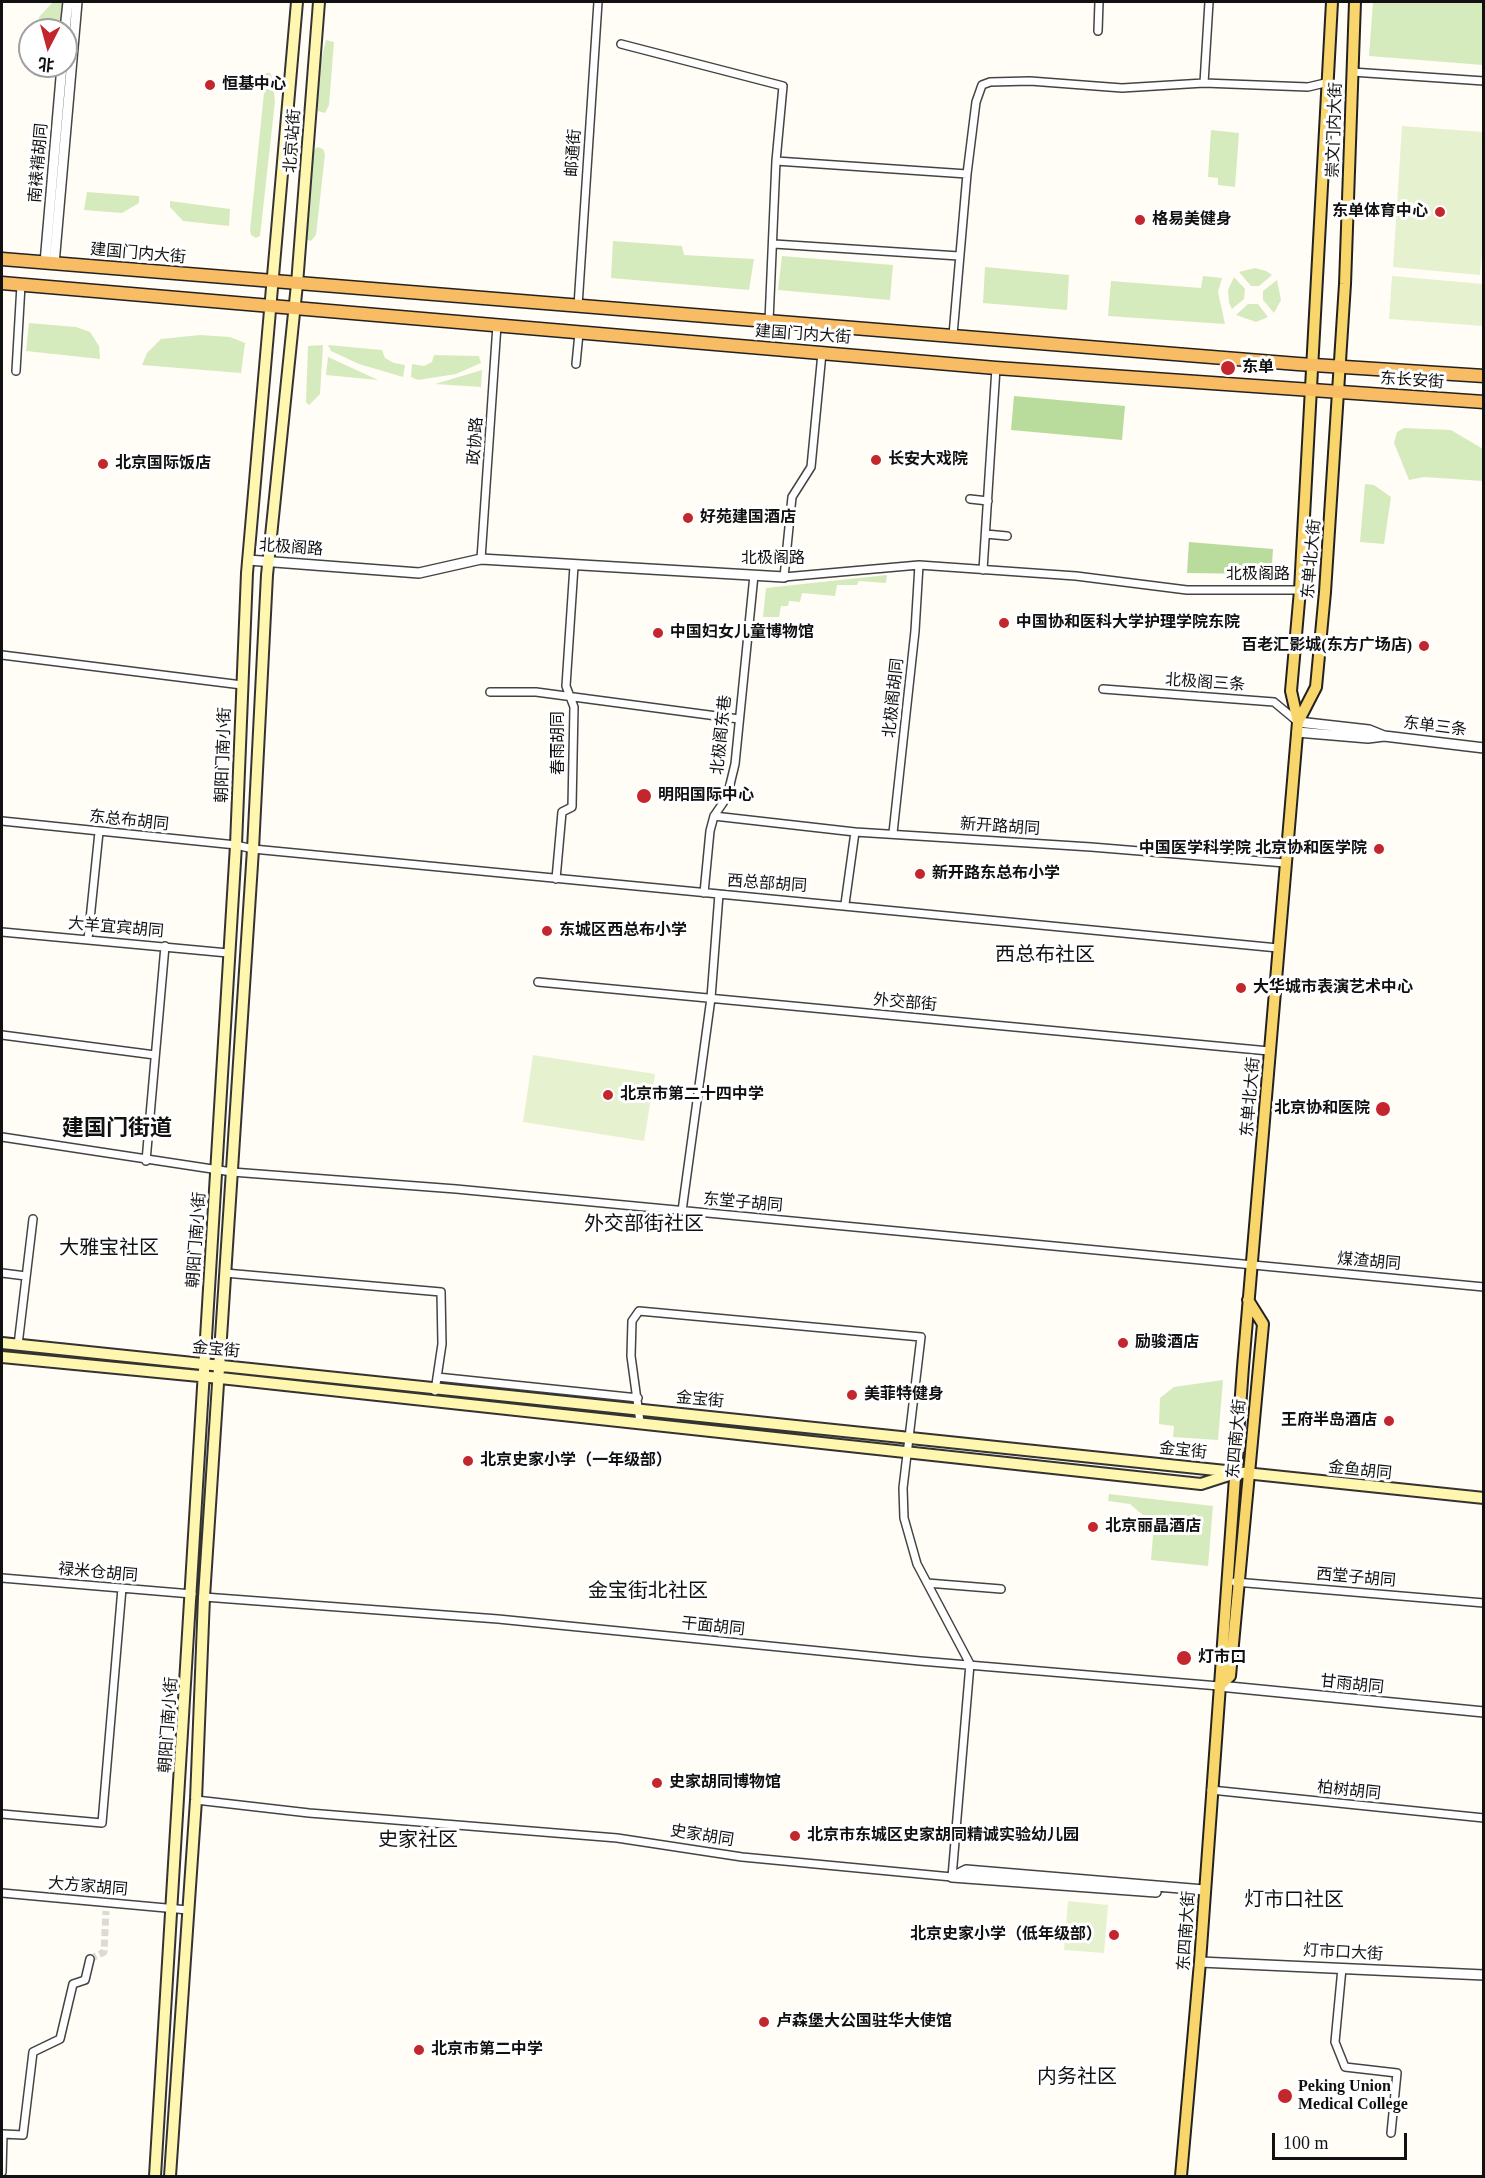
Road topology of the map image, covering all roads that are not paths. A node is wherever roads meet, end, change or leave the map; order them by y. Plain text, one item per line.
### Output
1 (68, 2) edge
2 (77, 2) edge
3 (297, 2) edge
4 (319, 2) edge
5 (598, 2) edge
6 (1099, 2) edge
7 (1209, 2) edge
8 (1332, 2) edge
9 (1355, 2) edge
10 (66, 18) edge
11 (1098, 31) dead end
12 (621, 44) dead end
13 (1352, 72) junction
14 (61, 78) edge
15 (1484, 81) edge
16 (1203, 83) junction
17 (1325, 83) junction
18 (776, 161) junction
19 (967, 174) junction
20 (774, 244) junction
21 (959, 256) junction
22 (2, 259) edge
23 (50, 263) junction
24 (272, 282) junction
25 (2, 283) edge
26 (297, 284) junction
27 (21, 285) junction
28 (271, 306) junction
29 (578, 306) junction
30 (294, 307) junction
31 (769, 321) junction
32 (497, 325) junction
33 (579, 333) junction
34 (953, 335) junction
35 (822, 353) junction
36 (576, 364) dead end
37 (1312, 365) junction
38 (1340, 367) junction
39 (996, 368) junction
40 (16, 371) dead end
41 (1484, 376) edge
42 (1310, 391) junction
43 (1338, 393) junction
44 (1484, 402) edge
45 (970, 499) dead end
46 (988, 501) junction
47 (986, 534) junction
48 (1007, 536) dead end
49 (481, 559) junction
50 (248, 560) junction
51 (268, 561) junction
52 (919, 565) junction
53 (573, 566) junction
54 (983, 570) junction
55 (754, 575) junction
56 (784, 577) junction
57 (1300, 590) junction
58 (2, 656) edge
59 (242, 685) junction
60 (1103, 689) dead end
61 (490, 692) dead end
62 (571, 699) junction
63 (739, 719) junction
64 (1297, 727) junction
65 (1484, 748) edge
66 (714, 816) junction
67 (2, 821) edge
68 (99, 832) junction
69 (855, 832) junction
70 (893, 833) junction
71 (236, 845) junction
72 (254, 849) junction
73 (1286, 863) junction
74 (556, 879) junction
75 (704, 893) junction
76 (719, 894) junction
77 (845, 904) junction
78 (2, 932) edge
79 (88, 939) junction
80 (165, 946) junction
81 (1278, 948) junction
82 (228, 953) junction
83 (538, 982) dead end
84 (711, 998) junction
85 (2, 1035) edge
86 (1269, 1051) junction
87 (155, 1055) junction
88 (2, 1137) edge
89 (146, 1161) junction
90 (216, 1169) junction
91 (232, 1172) junction
92 (682, 1211) junction
93 (33, 1220) dead end
94 (1251, 1265) junction
95 (2, 1273) edge
96 (225, 1273) junction
97 (27, 1276) junction
98 (1484, 1287) edge
99 (1248, 1300) junction
100 (2, 1343) edge
101 (18, 1345) junction
102 (2, 1357) edge
103 (206, 1364) junction
104 (219, 1365) junction
105 (204, 1376) junction
106 (220, 1378) junction
107 (436, 1383) junction
108 (432, 1402) junction
109 (638, 1404) junction
110 (640, 1422) junction
111 (909, 1437) junction
112 (907, 1451) junction
113 (1234, 1474) junction
114 (1249, 1475) junction
115 (1484, 1498) edge
116 (2, 1578) edge
117 (1226, 1581) junction
118 (1240, 1582) junction
119 (927, 1584) junction
120 (122, 1588) junction
121 (1001, 1589) dead end
122 (192, 1594) junction
123 (204, 1597) junction
124 (1484, 1603) edge
125 (970, 1664) junction
126 (1219, 1686) junction
127 (1484, 1712) edge
128 (1211, 1790) junction
129 (196, 1800) junction
130 (2, 1814) edge
131 (1484, 1818) edge
132 (952, 1877) junction
133 (2, 1893) edge
134 (1204, 1893) junction
135 (107, 1903) junction
136 (173, 1908) junction
137 (188, 1910) junction
138 (106, 1911) tunnel mouth
139 (90, 1959) tunnel mouth
140 (1200, 1962) junction
141 (1342, 1968) junction
142 (1484, 1975) edge
143 (1391, 2133) dead end
144 (2, 2172) edge
145 (155, 2176) edge
146 (170, 2176) edge
147 (1181, 2176) edge

1 - 10 street
2 - 23 street
3 - 24 main road, 北京站街
4 - 26 main road, 北京站街
5 - 29 street, 邮通街
6 - 11 street
7 - 16 street
8 - 17 main road, 崇文门内大街
9 - 13 main road, 崇文门内大街
12 - 18 street
13 - 15 street
13 - 38 main road, 崇文门内大街
14 - 23 street, 南裱褙胡同
16 - 17 street
16 - 19 street
17 - 37 main road, 崇文门内大街
18 - 19 street
18 - 20 street
19 - 21 street
20 - 21 street
20 - 31 street
21 - 34 street
22 - 23 highway, 建国门内大街
23 - 24 highway, 建国门内大街
24 - 26 highway, 建国门内大街
24 - 28 main road, 北京站街
25 - 27 highway
26 - 29 highway, 建国门内大街
26 - 30 main road, 北京站街
27 - 28 highway
27 - 40 street
28 - 30 highway, 建国门内大街
28 - 50 main road, 朝阳门南小街
29 - 31 highway, 建国门内大街
30 - 32 highway, 建国门内大街
30 - 51 main road, 朝阳门南小街
31 - 34 highway, 建国门内大街
32 - 33 highway, 建国门内大街
32 - 49 street, 政协路
33 - 35 highway, 建国门内大街
33 - 36 street
34 - 37 highway, 建国门内大街
35 - 39 highway, 建国门内大街
35 - 56 street
37 - 38 highway, 东长安街
37 - 42 main road, 崇文门内大街
38 - 41 highway, 东长安街
38 - 43 main road, 崇文门内大街
39 - 42 highway, 建国门内大街
39 - 46 street
42 - 43 highway, 东长安街
42 - 57 main road, 东单北大街
43 - 44 highway, 东长安街
43 - 64 main road, 东单北大街
45 - 46 street
46 - 47 street
47 - 48 street
47 - 54 street
49 - 51 street, 北极阁路
49 - 53 street, 北极阁路
50 - 51 street, 北极阁路
50 - 59 main road, 朝阳门南小街
51 - 72 main road, 朝阳门南小街
52 - 54 street, 北极阁路
52 - 56 street, 北极阁路
52 - 70 street, 北极阁胡同
53 - 55 street, 北极阁路
53 - 62 street, 春雨胡同
54 - 57 street, 北极阁路
55 - 56 street, 北极阁路
55 - 63 street, 北极阁东巷
57 - 64 main road, 东单北大街
58 - 59 street
59 - 71 main road, 朝阳门南小街
60 - 64 street, 北极阁三条
61 - 62 street
62 - 63 street
62 - 74 street, 春雨胡同
63 - 66 street, 北极阁东巷
64 - 65 street, 东单三条
64 - 73 main road, 东单北大街
66 - 69 street, 新开路胡同
66 - 75 street, 北极阁东巷
67 - 68 street, 东总布胡同
68 - 71 street, 东总布胡同
68 - 79 street
69 - 70 street, 新开路胡同
69 - 77 street
70 - 73 street, 新开路胡同
71 - 72 street, 东总布胡同
71 - 82 main road, 朝阳门南小街
72 - 74 street, 西总部胡同
72 - 91 main road, 朝阳门南小街
73 - 81 main road, 东单北大街
74 - 75 street, 西总部胡同
75 - 76 street, 西总部胡同
76 - 77 street, 西总部胡同
76 - 84 street
77 - 81 street, 西总部胡同
78 - 79 street, 大羊宜宾胡同
79 - 80 street, 大羊宜宾胡同
80 - 82 street, 大羊宜宾胡同
80 - 87 street
81 - 86 main road, 东单北大街
82 - 90 main road, 朝阳门南小街
83 - 84 street, 外交部街
84 - 86 street, 外交部街
84 - 92 street
85 - 87 street
86 - 94 main road, 东单北大街
87 - 89 street
88 - 89 street, 东堂子胡同
89 - 90 street, 东堂子胡同
90 - 91 street, 东堂子胡同
90 - 103 main road, 朝阳门南小街
91 - 92 street, 东堂子胡同
91 - 96 main road, 朝阳门南小街
92 - 94 street, 东堂子胡同
93 - 97 street
94 - 98 street, 煤渣胡同
94 - 99 main road, 东单北大街
95 - 97 street
96 - 104 main road, 朝阳门南小街
96 - 107 street
97 - 101 street
99 - 113 main road, 东单北大街
99 - 114 main road, 东四南大街
100 - 101 main road, 金宝街
101 - 103 main road, 金宝街
102 - 105 main road, 金宝街
103 - 104 main road, 金宝街
103 - 105 main road, 朝阳门南小街
104 - 106 main road, 朝阳门南小街
104 - 107 main road, 金宝街
105 - 106 main road, 金宝街
105 - 122 main road, 朝阳门南小街
106 - 108 main road, 金宝街
106 - 123 main road, 朝阳门南小街
107 - 108 street
107 - 109 main road, 金宝街
108 - 110 main road, 金宝街
109 - 110 street
109 - 111 main road, 金宝街
109 - 111 street
110 - 112 main road, 金宝街
111 - 112 street
111 - 113 main road, 金宝街
112 - 113 main road, 金宝街
112 - 119 street
113 - 114 main road, 金鱼胡同
113 - 117 main road, 东四南大街
114 - 115 main road, 金鱼胡同
114 - 118 main road, 东四南大街
116 - 120 street, 禄米仓胡同
117 - 118 street, 西堂子胡同
117 - 126 main road, 东四南大街
118 - 124 street, 西堂子胡同
118 - 126 main road, 东四南大街
119 - 121 street
119 - 125 street
120 - 122 street, 禄米仓胡同
120 - 130 street
122 - 136 main road, 朝阳门南小街
123 - 125 street, 干面胡同
123 - 129 main road, 朝阳门南小街
125 - 126 street, 干面胡同
125 - 132 street
126 - 127 street, 甘雨胡同
126 - 128 main road, 东四南大街
128 - 131 street, 柏树胡同
128 - 134 main road, 东四南大街
129 - 132 street, 史家胡同
129 - 137 main road, 朝阳门南小街
132 - 134 street
133 - 135 street, 大方家胡同
134 - 140 main road, 东四南大街
135 - 136 street, 大方家胡同
135 - 138 street
136 - 137 street, 大方家胡同
136 - 145 main road, 朝阳门南小街
137 - 146 main road, 朝阳门南小街
139 - 144 street
140 - 141 street, 灯市口大街
140 - 147 main road, 东四南大街
141 - 142 street, 灯市口大街
141 - 143 street

